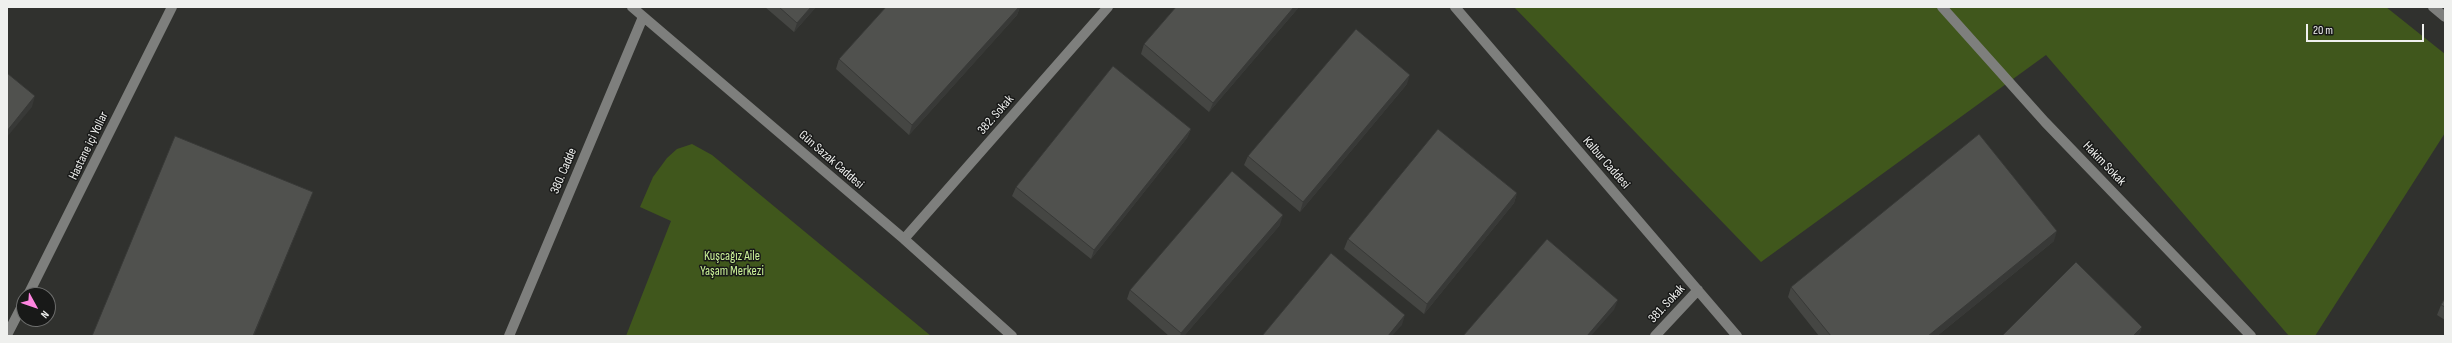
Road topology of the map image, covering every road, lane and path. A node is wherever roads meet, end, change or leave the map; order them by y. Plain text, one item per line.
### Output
1 (172, 7) edge
2 (632, 7) edge
3 (1108, 7) edge
4 (1455, 7) edge
5 (1942, 7) edge
6 (2432, 7) edge
7 (643, 17) junction
8 (2445, 17) edge
9 (904, 239) junction
10 (32, 287) edge
11 (1698, 290) junction
12 (16, 318) edge
13 (7, 335) edge
14 (509, 336) edge
15 (1012, 336) edge
16 (1656, 336) edge
17 (1737, 336) edge
18 (2251, 336) edge

1 - 10 street, Hastane içi Yollar
2 - 7 street, Gün Sazak Caddesi
3 - 9 street, 382. Sokak
4 - 11 street, Kalbur Caddesi
5 - 18 street, Hakim Sokak
6 - 8 street
7 - 9 street, Gün Sazak Caddesi
7 - 14 street, 380. Cadde
9 - 15 street, Gün Sazak Caddesi
11 - 16 street, 381. Sokak
11 - 17 street, Kalbur Caddesi
12 - 13 street

